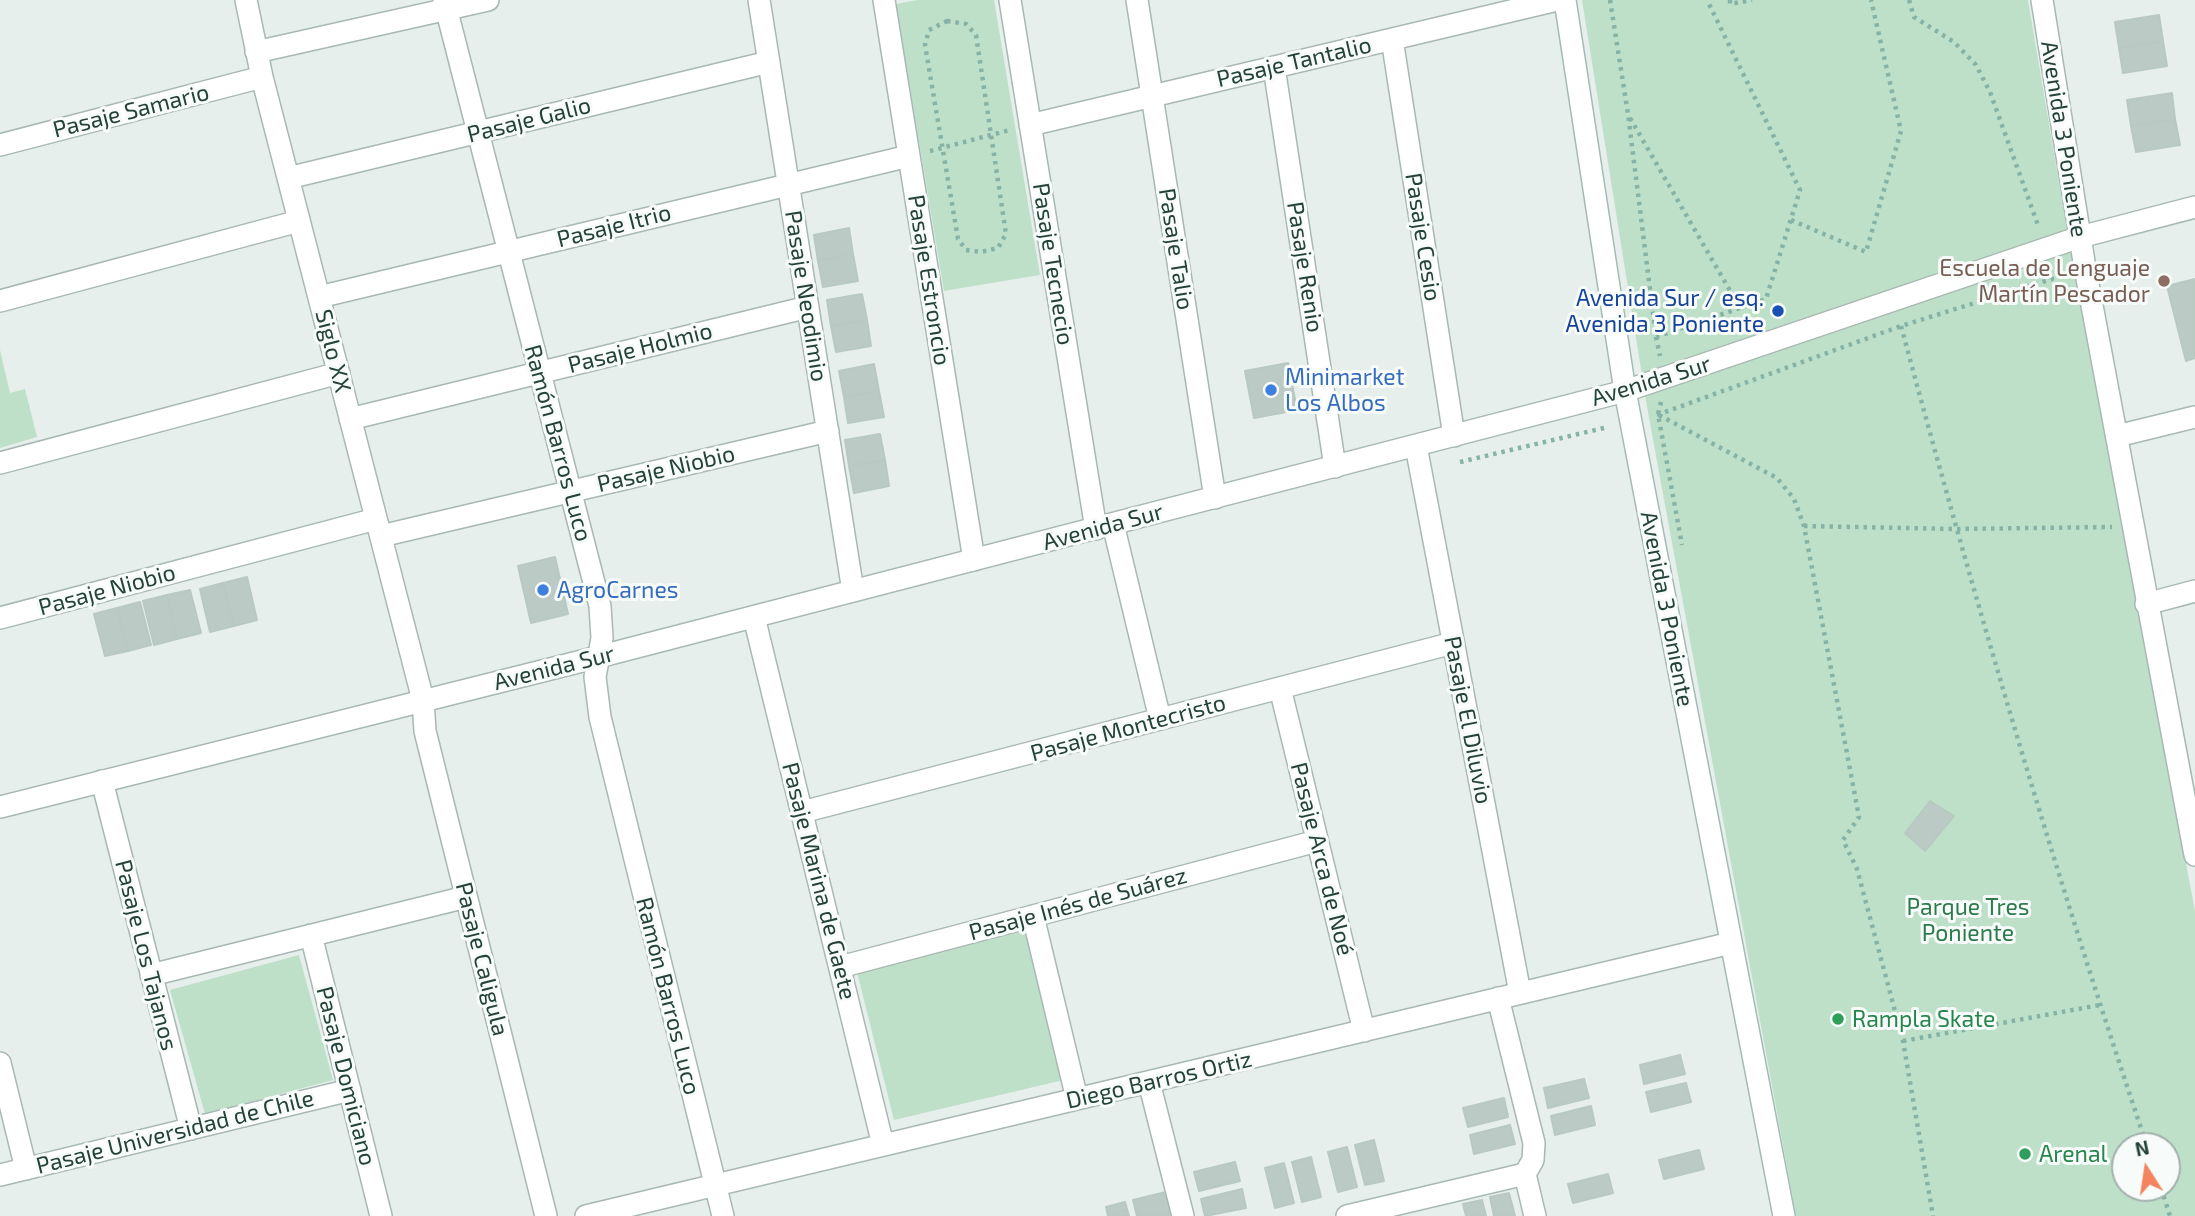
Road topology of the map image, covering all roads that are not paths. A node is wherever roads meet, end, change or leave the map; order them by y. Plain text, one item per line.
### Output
1 (246, 0) edge
2 (488, 0) edge
3 (759, 0) edge
4 (884, 0) edge
5 (1010, 0) edge
6 (1137, 0) edge
7 (1557, 0) edge
8 (1564, 0) edge
9 (2042, 0) edge
10 (445, 5) edge
11 (1392, 39) junction
12 (256, 52) junction
13 (769, 62) junction
14 (1274, 67) junction
15 (262, 77) junction
16 (1152, 96) junction
17 (1030, 125) junction
18 (478, 132) junction
19 (0, 145) edge
20 (909, 156) junction
21 (288, 178) junction
22 (788, 184) junction
23 (2195, 206) edge
24 (299, 221) junction
25 (2080, 237) junction
26 (509, 252) junction
27 (319, 297) junction
28 (0, 300) edge
29 (808, 307) junction
30 (339, 373) junction
31 (540, 373) junction
32 (1625, 391) junction
33 (2195, 417) edge
34 (350, 419) junction
35 (828, 431) junction
36 (1454, 436) junction
37 (2117, 436) junction
38 (1416, 446) junction
39 (0, 463) edge
40 (1335, 467) junction
41 (570, 492) junction
42 (1215, 498) junction
43 (1104, 527) junction
44 (379, 528) junction
45 (974, 560) junction
46 (853, 591) junction
47 (2195, 591) edge
48 (2147, 604) junction
49 (754, 617) junction
50 (0, 618) edge
51 (1454, 643) junction
52 (598, 657) junction
53 (1280, 688) junction
54 (423, 700) junction
55 (1160, 719) junction
56 (102, 781) junction
57 (0, 807) edge
58 (802, 813) junction
59 (1317, 841) junction
60 (2195, 855) edge
61 (466, 897) junction
62 (1033, 916) junction
63 (312, 936) junction
64 (1731, 943) junction
65 (839, 967) junction
66 (151, 975) junction
67 (1520, 993) junction
68 (1498, 998) junction
69 (1364, 1031) junction
70 (0, 1063) edge
71 (1149, 1082) junction
72 (350, 1090) junction
73 (1077, 1099) junction
74 (191, 1129) junction
75 (883, 1145) junction
76 (26, 1169) junction
77 (1525, 1174) junction
78 (0, 1175) edge
79 (715, 1185) junction
80 (1361, 1214) edge
81 (381, 1216) edge
82 (546, 1216) edge
83 (586, 1216) edge
84 (723, 1216) edge
85 (1183, 1216) edge
86 (1535, 1216) edge
87 (1784, 1216) edge

1 - 12 street, Siglo XX
2 - 10 street
3 - 13 street, Pasaje Neodimio
4 - 20 street, Pasaje Estroncio
5 - 17 street, Pasaje Tecnecio
6 - 16 street, Pasaje Talio
7 - 11 street, Pasaje Tantalio
8 - 32 street, Avenida 3 Poniente
9 - 25 street, Avenida 3 Poniente
10 - 12 street
10 - 18 street, Ramón Barros Luco
11 - 14 street, Pasaje Tantalio
11 - 36 street, Pasaje Cesio
12 - 15 street, Siglo XX
13 - 18 street, Pasaje Galio
13 - 22 street, Pasaje Neodimio
14 - 16 street, Pasaje Tantalio
14 - 40 street, Pasaje Renio
15 - 19 street, Pasaje Samario
15 - 21 street, Siglo XX
16 - 17 street, Pasaje Tantalio
16 - 42 street, Pasaje Talio
17 - 43 street, Pasaje Tecnecio
18 - 21 street, Pasaje Galio
18 - 26 street, Ramón Barros Luco
20 - 22 street, Pasaje Itrio
20 - 45 street, Pasaje Estroncio
21 - 24 street, Siglo XX
22 - 26 street, Pasaje Itrio
22 - 29 street, Pasaje Neodimio
23 - 25 street, Avenida Sur
24 - 27 street, Siglo XX
24 - 28 street
25 - 32 street, Avenida Sur
25 - 37 street, Avenida 3 Poniente
26 - 27 street, Pasaje Itrio
26 - 31 street, Ramón Barros Luco
27 - 30 street, Siglo XX
29 - 31 street, Pasaje Holmio
29 - 35 street, Pasaje Neodimio
30 - 34 street, Siglo XX
30 - 39 street
31 - 34 street, Pasaje Holmio
31 - 41 street, Ramón Barros Luco
32 - 36 street, Avenida Sur
32 - 64 street, Avenida 3 Poniente
33 - 37 street
34 - 44 street, Siglo XX
35 - 41 street, Pasaje Niobio
35 - 46 street, Pasaje Neodimio
36 - 38 street, Avenida Sur
37 - 48 street, Avenida 3 Poniente
38 - 40 street, Avenida Sur
38 - 51 street, Pasaje El Diluvio
40 - 42 street, Avenida Sur
41 - 44 street, Pasaje Niobio
41 - 52 street, Ramón Barros Luco
42 - 43 street, Avenida Sur
43 - 45 street, Avenida Sur
43 - 55 street, Pasaje Tecnecio
44 - 50 street, Pasaje Niobio
44 - 54 street, Siglo XX
45 - 46 street, Avenida Sur
46 - 49 street, Avenida Sur
47 - 48 street
48 - 60 street, Avenida 3 Poniente
49 - 52 street, Avenida Sur
49 - 58 street, Pasaje Marina de Gaete
51 - 53 street, Pasaje Montecristo
51 - 67 street, Pasaje El Diluvio
52 - 54 street, Avenida Sur
52 - 79 street, Ramón Barros Luco
53 - 55 street, Pasaje Montecristo
53 - 59 street, Pasaje Arca de Noé
54 - 56 street, Avenida Sur
54 - 61 street, Pasaje Caligula
55 - 58 street, Pasaje Montecristo
56 - 57 street, Avenida Sur
56 - 66 street, Pasaje Los Tajanos
58 - 65 street, Pasaje Marina de Gaete
59 - 62 street, Pasaje Inés de Suárez
59 - 69 street, Pasaje Arca de Noé
61 - 63 street
61 - 82 street, Pasaje Caligula
62 - 65 street, Pasaje Inés de Suárez
62 - 73 street
63 - 66 street
63 - 72 street, Pasaje Domiciano
64 - 67 street, Diego Barros Ortiz
64 - 87 street, Avenida 3 Poniente
65 - 75 street, Pasaje Marina de Gaete
66 - 74 street, Pasaje Los Tajanos
67 - 68 street, Diego Barros Ortiz
68 - 69 street, Diego Barros Ortiz
68 - 77 street
69 - 71 street, Diego Barros Ortiz
70 - 76 street
71 - 73 street, Diego Barros Ortiz
71 - 85 street
72 - 74 street, Pasaje Universidad de Chile
72 - 81 street, Pasaje Domiciano
73 - 75 street, Diego Barros Ortiz
74 - 76 street, Pasaje Universidad de Chile
75 - 79 street, Diego Barros Ortiz
76 - 78 street, Pasaje Universidad de Chile
77 - 80 street
77 - 86 street
79 - 83 street, Diego Barros Ortiz
79 - 84 street, Ramón Barros Luco

